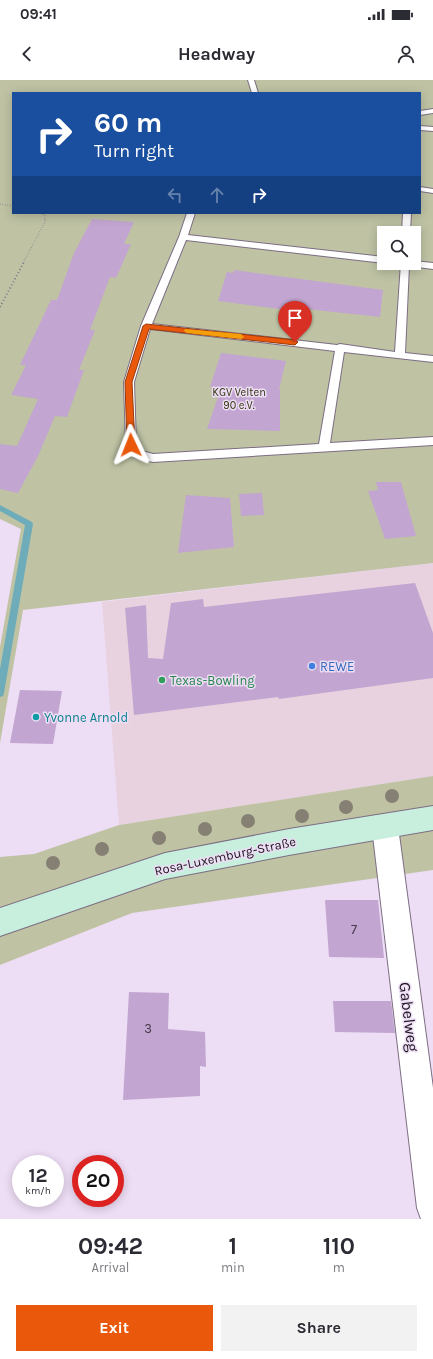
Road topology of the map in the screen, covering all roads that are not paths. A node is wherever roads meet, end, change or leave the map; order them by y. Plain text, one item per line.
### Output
1 (251, 80) edge
2 (256, 92) edge
3 (433, 111) edge
4 (421, 113) edge
5 (421, 128) edge
6 (433, 129) edge
7 (421, 189) edge
8 (433, 191) edge
9 (191, 214) edge
10 (407, 214) edge
11 (406, 226) edge
12 (183, 238) junction
13 (377, 259) edge
14 (421, 265) edge
15 (433, 266) edge
16 (406, 270) edge
17 (146, 326) junction
18 (340, 347) junction
19 (400, 354) junction
20 (433, 359) edge
21 (433, 441) edge
22 (324, 447) junction
23 (433, 818) edge
24 (385, 827) junction
25 (0, 922) edge
26 (433, 1208) edge

1 - 2 lane
3 - 4 lane
5 - 6 lane
7 - 8 lane
9 - 12 lane
10 - 11 lane
12 - 13 lane
12 - 17 lane
14 - 15 lane
16 - 19 lane
17 - 18 lane
17 - 22 lane
18 - 19 lane
18 - 22 lane
19 - 20 lane
21 - 22 lane
23 - 24 main road, Rosa-Luxemburg-Straße
24 - 25 main road, Rosa-Luxemburg-Straße
24 - 26 street, Gabelweg

